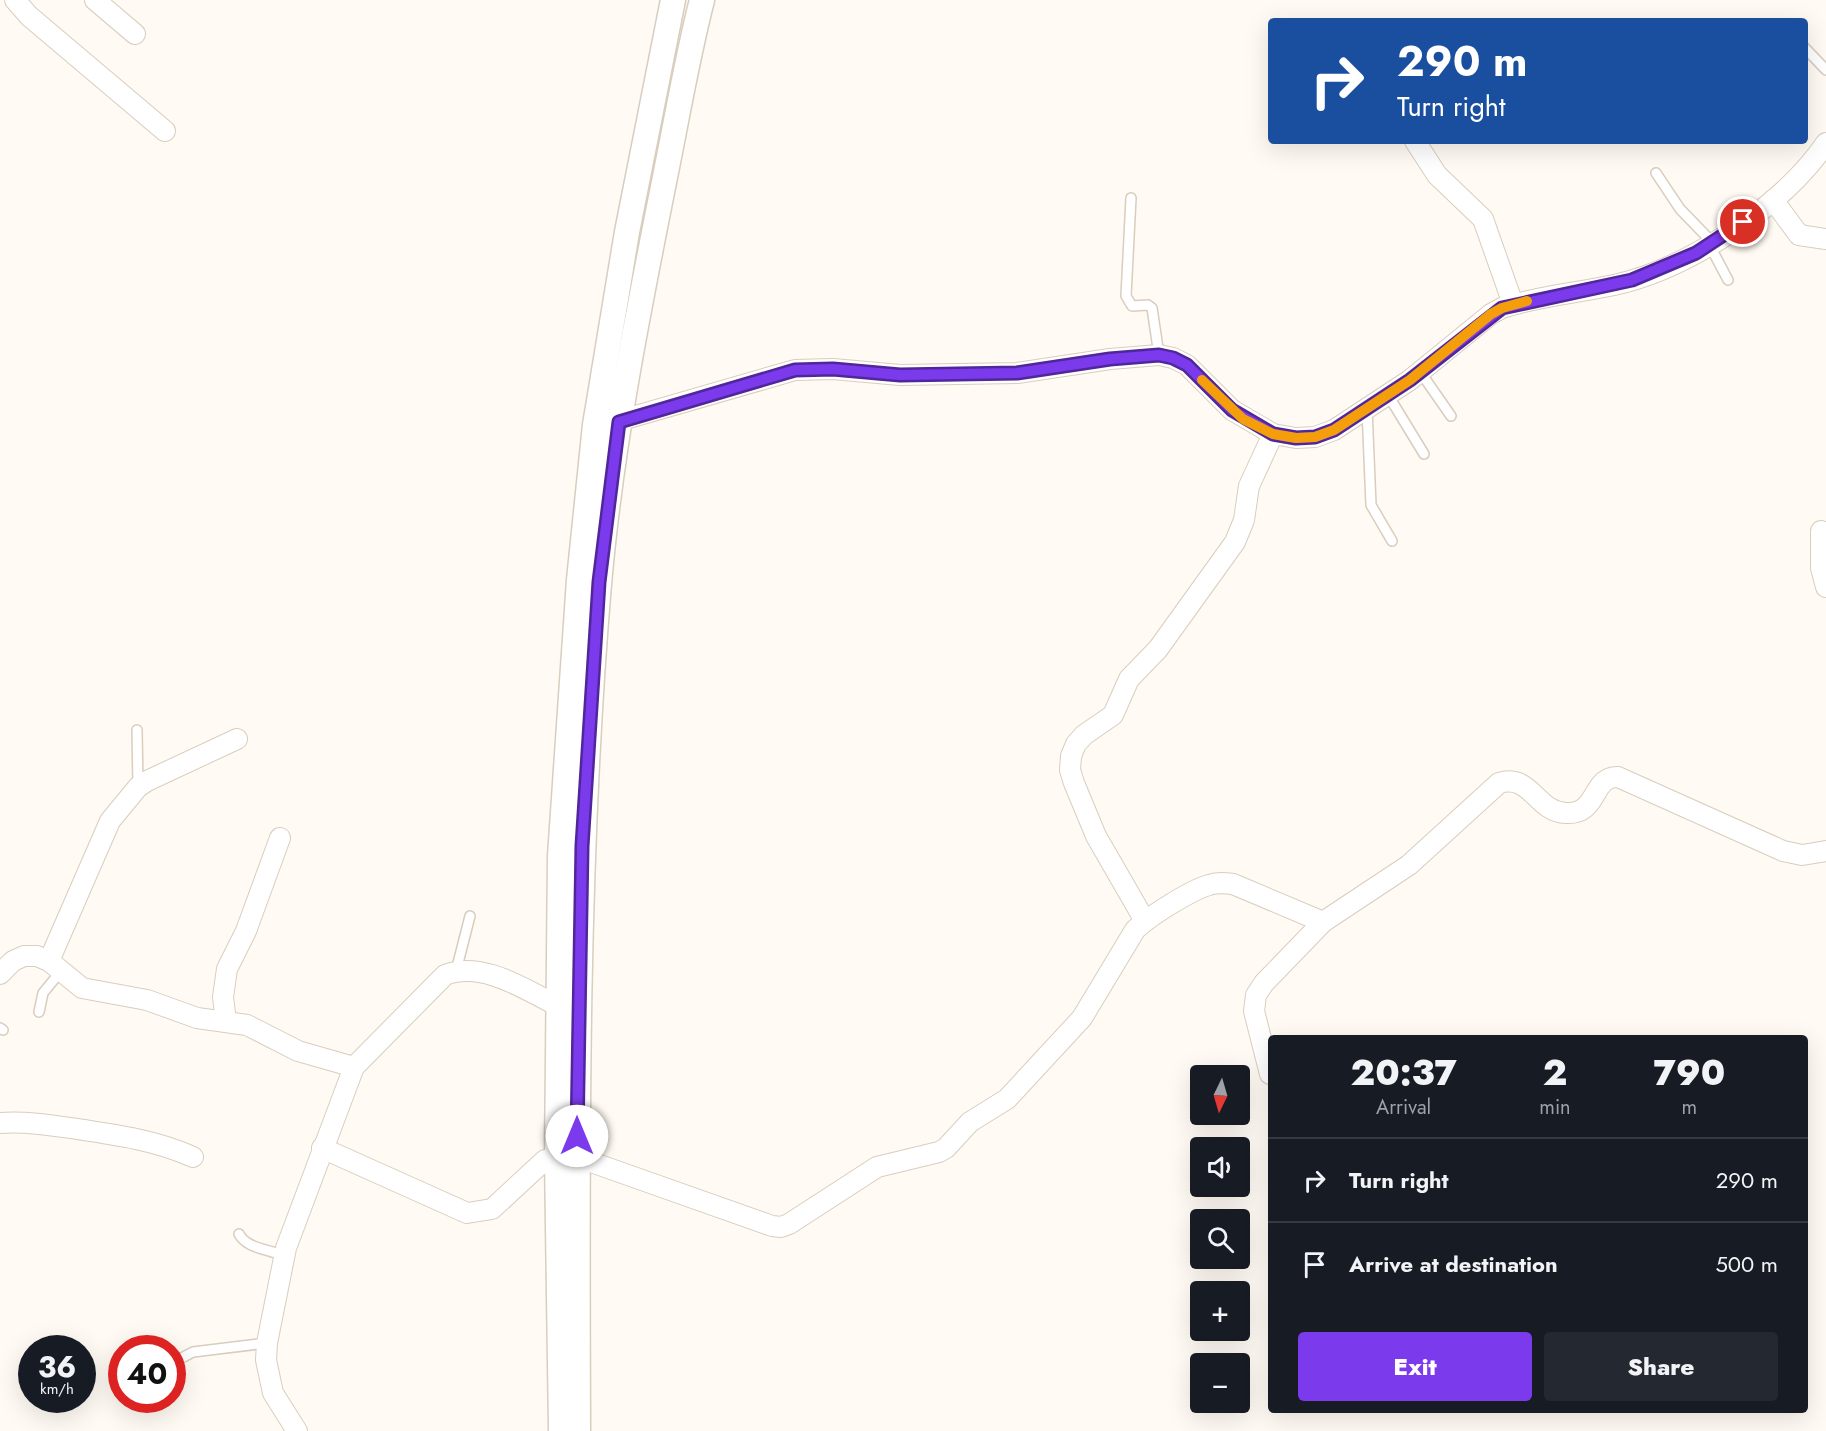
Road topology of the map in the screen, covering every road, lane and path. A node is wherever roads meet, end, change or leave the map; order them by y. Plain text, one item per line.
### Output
1 (15, 0) edge
2 (673, 0) edge
3 (702, 0) edge
4 (104, 2) edge
5 (135, 34) dead end
6 (1808, 51) edge
7 (1826, 70) edge
8 (165, 131) dead end
9 (1826, 142) edge
10 (1417, 144) edge
11 (1656, 173) dead end
12 (1131, 198) dead end
13 (1773, 200) junction
14 (1826, 239) edge
15 (1712, 245) junction
16 (1728, 280) dead end
17 (1514, 304) junction
18 (1159, 355) junction
19 (1421, 373) junction
20 (1388, 395) junction
21 (1367, 409) junction
22 (1451, 417) dead end
23 (619, 422) junction
24 (595, 425) junction
25 (1273, 434) junction
26 (1424, 454) dead end
27 (1821, 531) dead end
28 (1392, 541) dead end
29 (1826, 587) edge
30 (137, 730) dead end
31 (237, 739) dead end
32 (138, 787) junction
33 (280, 838) dead end
34 (1826, 851) edge
35 (470, 916) dead end
36 (1144, 921) junction
37 (1323, 922) junction
38 (55, 966) junction
39 (456, 971) junction
40 (0, 974) edge
41 (558, 1006) junction
42 (39, 1012) dead end
43 (226, 1022) junction
44 (354, 1067) junction
45 (1268, 1067) edge
46 (0, 1123) edge
47 (322, 1148) junction
48 (193, 1157) dead end
49 (567, 1158) junction
50 (238, 1234) dead end
51 (284, 1256) junction
52 (267, 1343) junction
53 (186, 1356) edge
54 (297, 1431) edge
55 (561, 1431) edge
56 (578, 1431) edge

1 - 8 street
2 - 24 street
3 - 23 street
4 - 5 street
6 - 7 lane
9 - 13 street
10 - 17 street
11 - 15 lane
12 - 18 lane
13 - 14 street
13 - 15 street
15 - 16 lane
15 - 17 street
17 - 19 street
18 - 23 street
18 - 25 street
19 - 20 street
19 - 22 lane
20 - 21 street
20 - 26 lane
21 - 25 street
21 - 28 lane
23 - 24 street
23 - 49 street
24 - 41 street
25 - 36 street
27 - 29 street
30 - 32 lane
31 - 32 street
32 - 38 street
33 - 43 street
34 - 37 street
35 - 39 lane
36 - 37 street
36 - 49 street
37 - 45 street
38 - 40 street
38 - 42 lane
38 - 43 street
39 - 41 street
39 - 44 street
41 - 49 street
43 - 44 street
44 - 47 street
46 - 48 street
47 - 49 street
47 - 51 street
49 - 55 street
49 - 56 street
50 - 51 lane
51 - 52 street
52 - 53 lane
52 - 54 street

